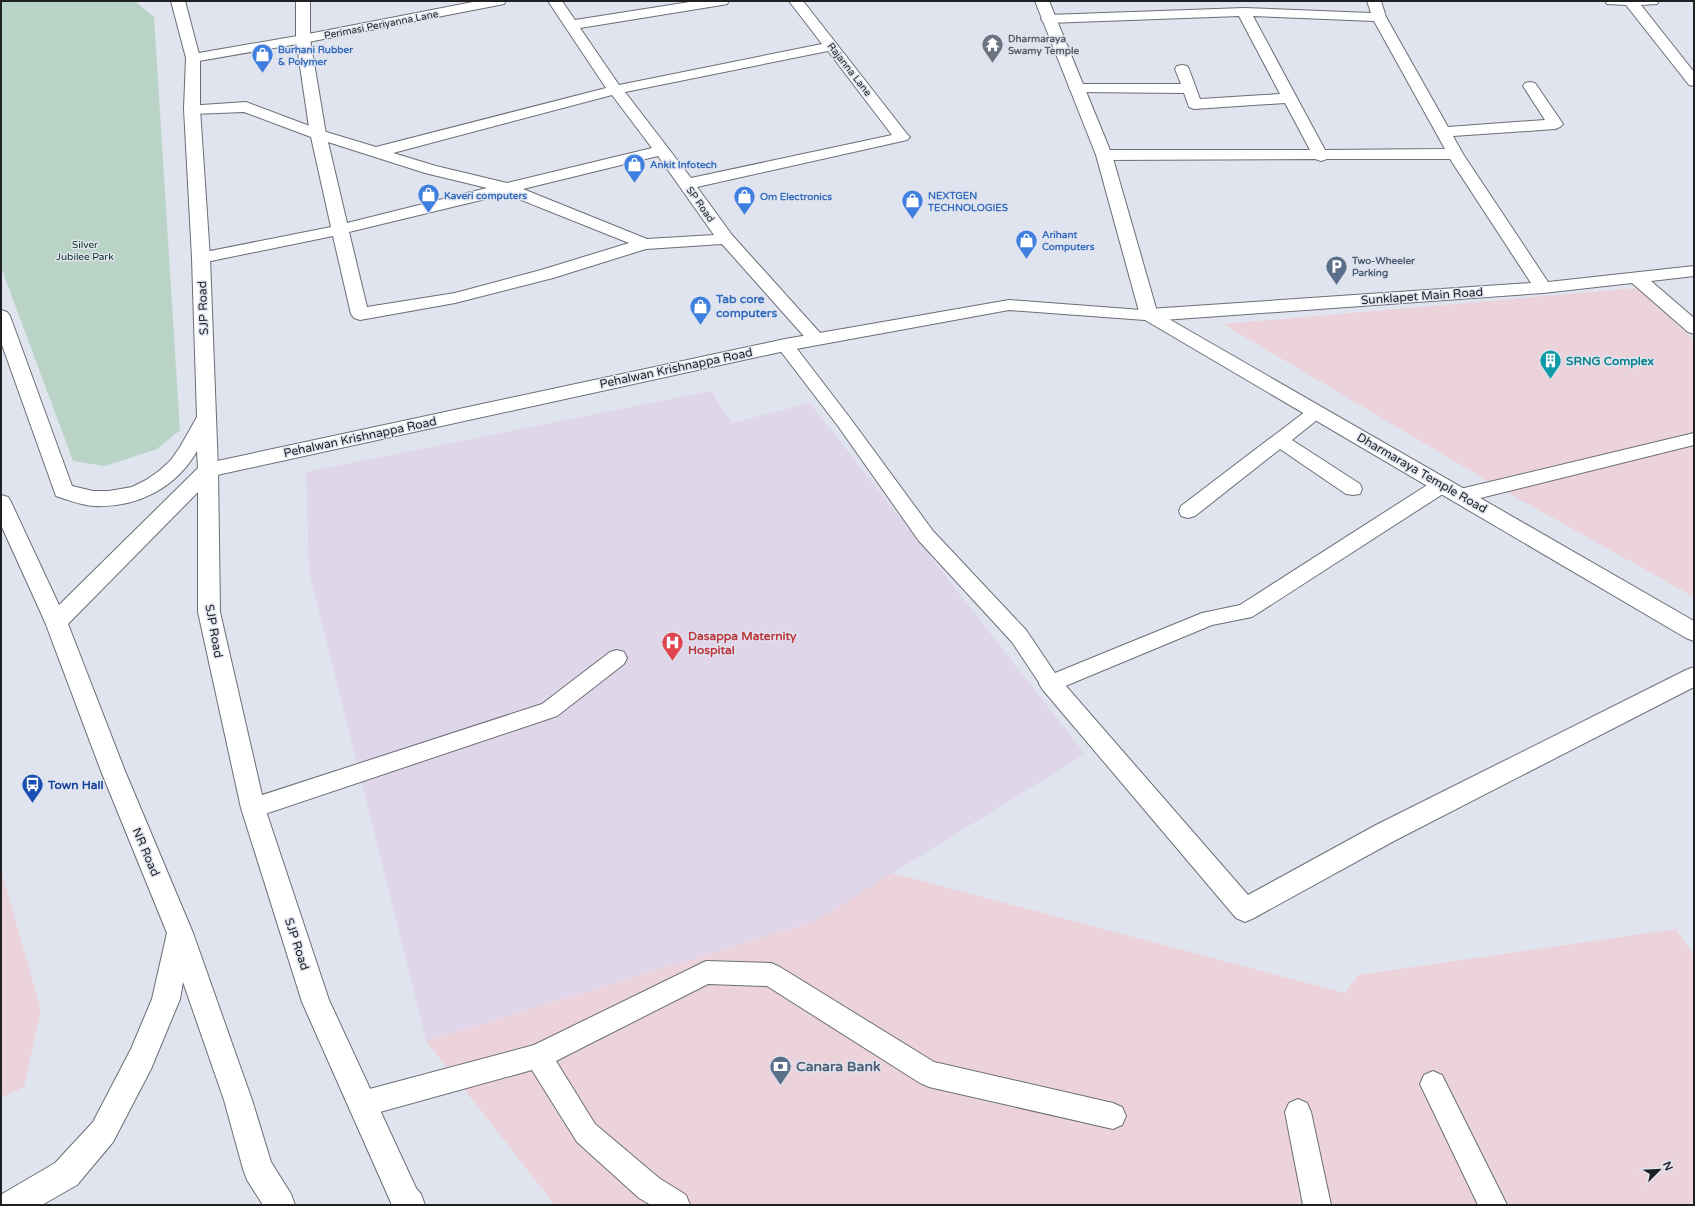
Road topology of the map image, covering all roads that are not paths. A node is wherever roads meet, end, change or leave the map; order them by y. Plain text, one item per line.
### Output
1 (178, 1) edge
2 (303, 1) edge
3 (499, 1) edge
4 (554, 1) edge
5 (722, 1) edge
6 (796, 1) edge
7 (1042, 1) edge
8 (1210, 1) edge
9 (1374, 1) edge
10 (1612, 1) edge
11 (1652, 1) edge
12 (1631, 2) junction
13 (1244, 12) junction
14 (1217, 13) junction
15 (1379, 17) junction
16 (1048, 19) junction
17 (570, 26) junction
18 (303, 39) junction
19 (832, 46) junction
20 (193, 58) junction
21 (1182, 69) dead end
22 (1694, 82) edge
23 (1530, 86) dead end
24 (1076, 88) junction
25 (1190, 89) junction
26 (614, 90) junction
27 (1290, 98) junction
28 (192, 109) junction
29 (1443, 132) junction
30 (318, 134) junction
31 (662, 150) junction
32 (376, 152) junction
33 (1455, 154) junction
34 (1104, 155) junction
35 (1321, 156) junction
36 (687, 184) junction
37 (506, 188) junction
38 (339, 230) junction
39 (726, 239) junction
40 (645, 244) junction
41 (201, 258) junction
42 (1694, 271) edge
43 (1637, 278) junction
44 (1543, 288) junction
45 (1149, 315) junction
46 (1, 316) edge
47 (1694, 328) edge
48 (816, 339) junction
49 (786, 345) junction
50 (1316, 412) junction
51 (206, 417) junction
52 (1694, 439) edge
53 (1280, 440) junction
54 (208, 470) junction
55 (1442, 485) junction
56 (1353, 489) dead end
57 (1460, 496) junction
58 (1, 502) edge
59 (1188, 511) dead end
60 (56, 622) junction
61 (1694, 632) edge
62 (617, 658) dead end
63 (1694, 676) edge
64 (1051, 684) junction
65 (253, 808) junction
66 (180, 933) junction
67 (538, 1056) junction
68 (1433, 1084) dead end
69 (362, 1104) junction
70 (1298, 1112) dead end
71 (1113, 1116) dead end
72 (13, 1205) edge
73 (280, 1205) edge
74 (410, 1205) edge
75 (676, 1205) edge
76 (1317, 1205) edge
77 (1493, 1205) edge

1 - 20 street, SJP Road
2 - 18 street
3 - 18 street, Perimasi Periyanna Lane
4 - 17 street, SP Road
5 - 17 street
6 - 19 street, Rajanna Lane
7 - 16 street
8 - 14 street
9 - 15 street
10 - 12 street
11 - 12 street
12 - 22 street
13 - 14 street
13 - 15 street
13 - 27 street
14 - 16 street
15 - 29 street
16 - 24 street
17 - 26 street, SP Road
18 - 20 street, Perimasi Periyanna Lane
18 - 30 street
19 - 26 street
19 - 36 street, Rajanna Lane
20 - 28 street, SJP Road
21 - 25 street
23 - 29 street
24 - 25 street
24 - 34 street
25 - 27 street
26 - 31 street, SP Road
26 - 32 street
27 - 35 street
28 - 30 street
28 - 41 street, SJP Road
29 - 33 street
30 - 32 street
30 - 38 street
31 - 36 street, SP Road
31 - 37 street
32 - 37 street
33 - 35 street
33 - 44 street
34 - 35 street
34 - 45 street
36 - 39 street, SP Road
37 - 38 street
37 - 40 street
38 - 40 street
38 - 41 street
39 - 40 street
39 - 48 street, SP Road
41 - 51 street, SJP Road
42 - 43 street, Sunklapet Main Road
43 - 44 street, Sunklapet Main Road
43 - 47 street
44 - 45 street, Sunklapet Main Road
45 - 48 street, Pehalwan Krishnappa Road
45 - 50 street, Dharmaraya Temple Road
46 - 51 street
48 - 49 street, Pehalwan Krishnappa Road
49 - 54 street, Pehalwan Krishnappa Road
49 - 64 lane
50 - 53 lane
50 - 55 street, Dharmaraya Temple Road
51 - 54 street, SJP Road
52 - 57 lane
53 - 56 lane
53 - 59 lane
54 - 60 street
54 - 65 street, SJP Road
55 - 57 street, Dharmaraya Temple Road
55 - 64 lane
57 - 61 street, Dharmaraya Temple Road
58 - 60 street, NR Road
60 - 66 street, NR Road
62 - 65 lane
63 - 64 street
65 - 69 street, SJP Road
66 - 72 street
66 - 73 street, NR Road
67 - 69 lane
67 - 71 lane
67 - 75 lane
68 - 77 lane
69 - 74 street, SJP Road
70 - 76 lane

